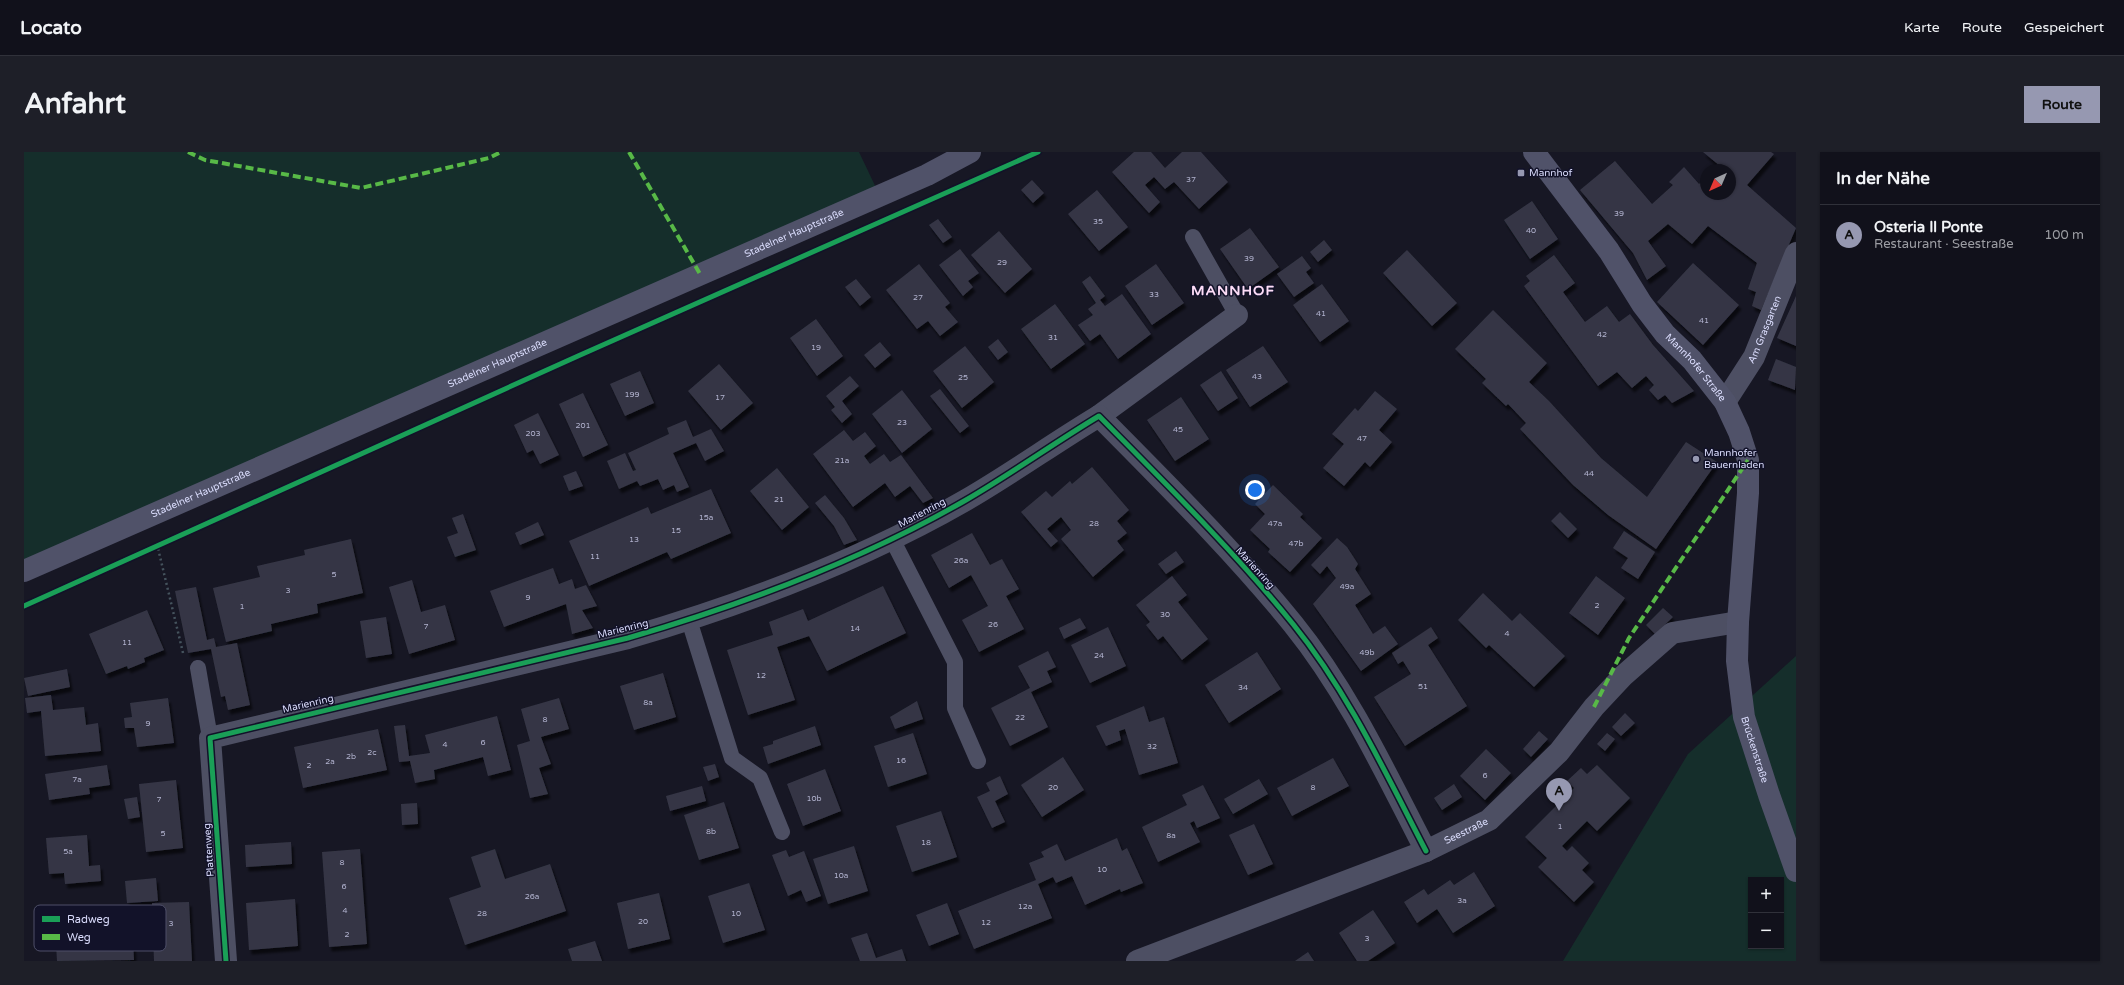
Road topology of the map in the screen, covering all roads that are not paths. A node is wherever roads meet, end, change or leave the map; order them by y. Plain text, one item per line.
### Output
1 (970, 152) edge
2 (1534, 152) edge
3 (1193, 237) dead end
4 (1796, 253) edge
5 (1238, 315) joint
6 (1725, 402) junction
7 (1099, 416) junction
8 (892, 539) junction
9 (24, 571) edge
10 (689, 620) junction
11 (1738, 622) junction
12 (198, 668) road end
13 (210, 738) junction
14 (978, 761) dead end
15 (782, 832) dead end
16 (1426, 851) junction
17 (1796, 871) edge
18 (226, 961) edge
19 (1137, 961) edge

1 - 9 main road, Stadelner Hauptstraße
2 - 6 main road, Mannhofer Straße
3 - 5 lane
4 - 6 street, Am Grasgarten
5 - 7 street, Marienring
6 - 11 main road, Mannhofer Straße
7 - 8 street, Marienring
7 - 16 street, Marienring
8 - 10 street, Marienring
8 - 14 lane, Marienring
10 - 13 street, Marienring
10 - 15 lane
11 - 16 street, Seestraße
11 - 17 main road, Brückenstraße
12 - 13 lane, Plattenweg
13 - 18 street, Plattenweg
16 - 19 street, Seestraße

